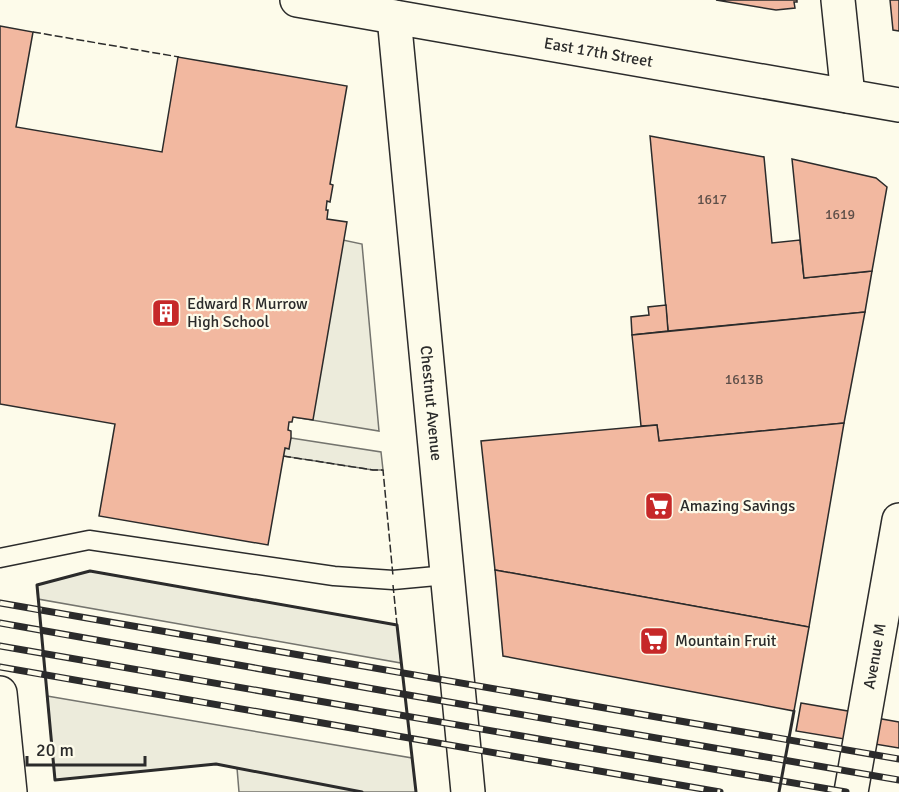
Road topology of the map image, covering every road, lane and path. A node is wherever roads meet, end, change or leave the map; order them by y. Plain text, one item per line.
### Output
1 (297, 0) edge
2 (838, 0) edge
3 (394, 17) junction
4 (848, 96) junction
5 (899, 105) edge
6 (899, 520) edge
7 (0, 558) edge
8 (447, 575) junction
9 (893, 597) edge
10 (0, 693) edge
11 (10, 792) edge
12 (468, 792) edge
13 (852, 792) edge

1 - 3 street, East 17th Street
2 - 4 street
3 - 4 street, East 17th Street
3 - 8 street, Chestnut Avenue
4 - 5 street, East 17th Street
6 - 9 street, Avenue M
7 - 8 lane
8 - 12 street, Chestnut Avenue
9 - 13 street, Avenue M
10 - 11 street

